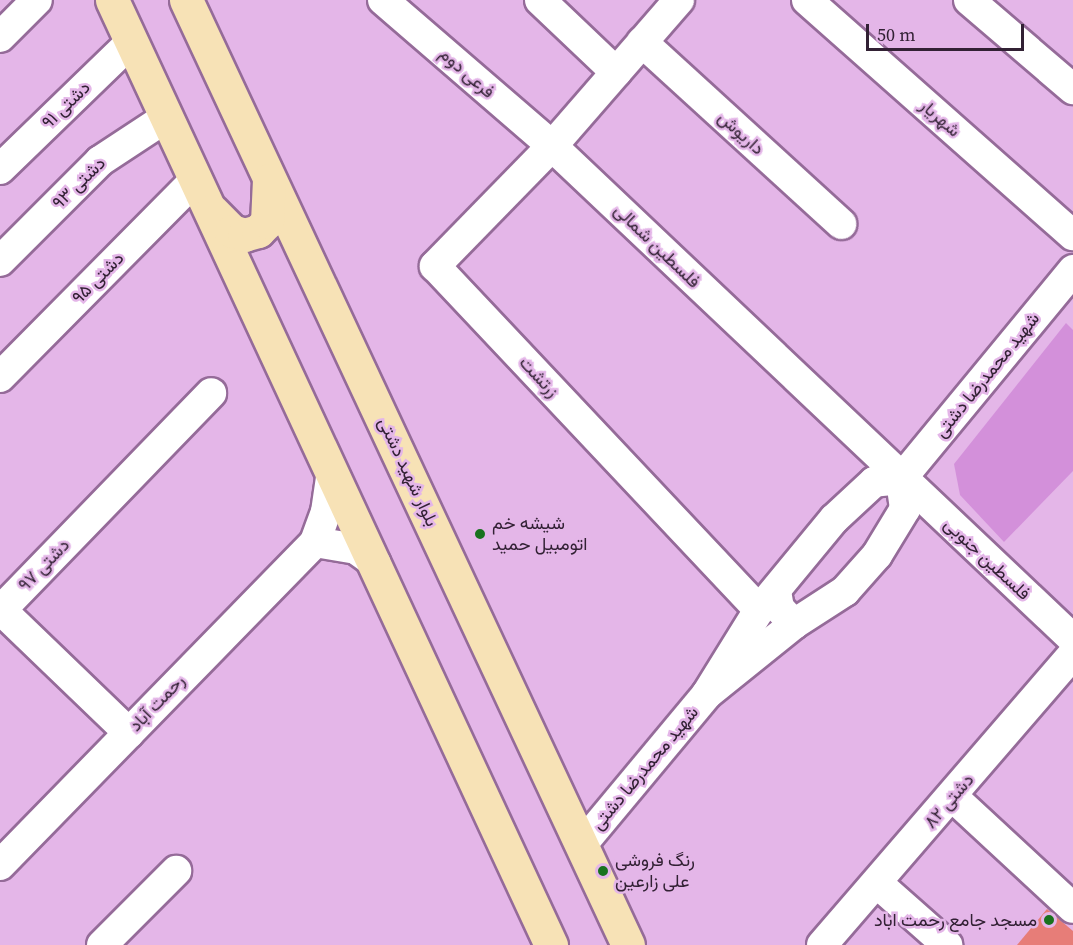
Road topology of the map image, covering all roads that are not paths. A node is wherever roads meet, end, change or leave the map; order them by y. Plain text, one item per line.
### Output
1 (37, 0) edge
2 (112, 0) edge
3 (186, 0) edge
4 (383, 0) edge
5 (540, 0) edge
6 (679, 0) edge
7 (807, 0) edge
8 (969, 0) edge
9 (0, 38) edge
10 (132, 41) junction
11 (642, 42) junction
12 (616, 72) junction
13 (1073, 89) edge
14 (167, 117) junction
15 (552, 146) junction
16 (0, 169) edge
17 (269, 175) junction
18 (203, 193) junction
19 (841, 224) dead end
20 (1073, 235) edge
21 (0, 261) edge
22 (311, 266) junction
23 (1073, 270) edge
24 (252, 300) junction
25 (0, 377) edge
26 (211, 393) dead end
27 (332, 471) junction
28 (902, 479) junction
29 (315, 542) junction
30 (375, 563) junction
31 (767, 600) junction
32 (1, 610) edge
33 (794, 624) junction
34 (1073, 639) edge
35 (1073, 654) edge
36 (706, 694) junction
37 (129, 733) junction
38 (953, 798) junction
39 (583, 843) junction
40 (0, 865) edge
41 (176, 871) dead end
42 (877, 883) junction
43 (1073, 908) edge
44 (102, 945) edge
45 (551, 945) edge
46 (628, 945) edge
47 (822, 945) edge
48 (947, 945) edge

1 - 9 street
2 - 10 main road
3 - 17 main road, بلوار شهید دشتی
4 - 15 street, فرعی دوم
5 - 12 street
6 - 11 street
7 - 20 street, شهریار
8 - 13 street
10 - 14 main road
10 - 16 street, دشتی ۹۱
11 - 12 street
11 - 19 street, داریوش
12 - 15 street
14 - 18 main road
14 - 21 street, دشتی ۹۳
15 - 28 street, فلسطین شمالی
15 - 31 street, زرتشت
17 - 18 main road
17 - 22 main road, بلوار شهید دشتی
18 - 24 main road
18 - 25 street, دشتی ۹۵
22 - 24 main road
22 - 39 main road, بلوار شهید دشتی
23 - 28 street, شهید محمدرضا دشتی
24 - 27 main road
26 - 32 street, دشتی ۹۷
27 - 29 street
27 - 30 main road
28 - 31 street, شهید محمدرضا دشتی
28 - 33 street, شهید محمدرضا دشتی
28 - 34 street, فلسطین جنوبی
29 - 30 street
29 - 37 street, رحمت آباد
30 - 45 main road
31 - 33 street
31 - 36 street, شهید محمدرضا دشتی
32 - 37 street, دشتی ۹۷
33 - 36 street, شهید محمدرضا دشتی
35 - 38 street, دشتی ۸۲
36 - 39 street, شهید محمدرضا دشتی
37 - 40 street, رحمت آباد
38 - 42 street, دشتی ۸۲
38 - 43 street
39 - 46 main road, بلوار شهید دشتی
41 - 44 street
42 - 47 street, دشتی ۸۲
42 - 48 street

